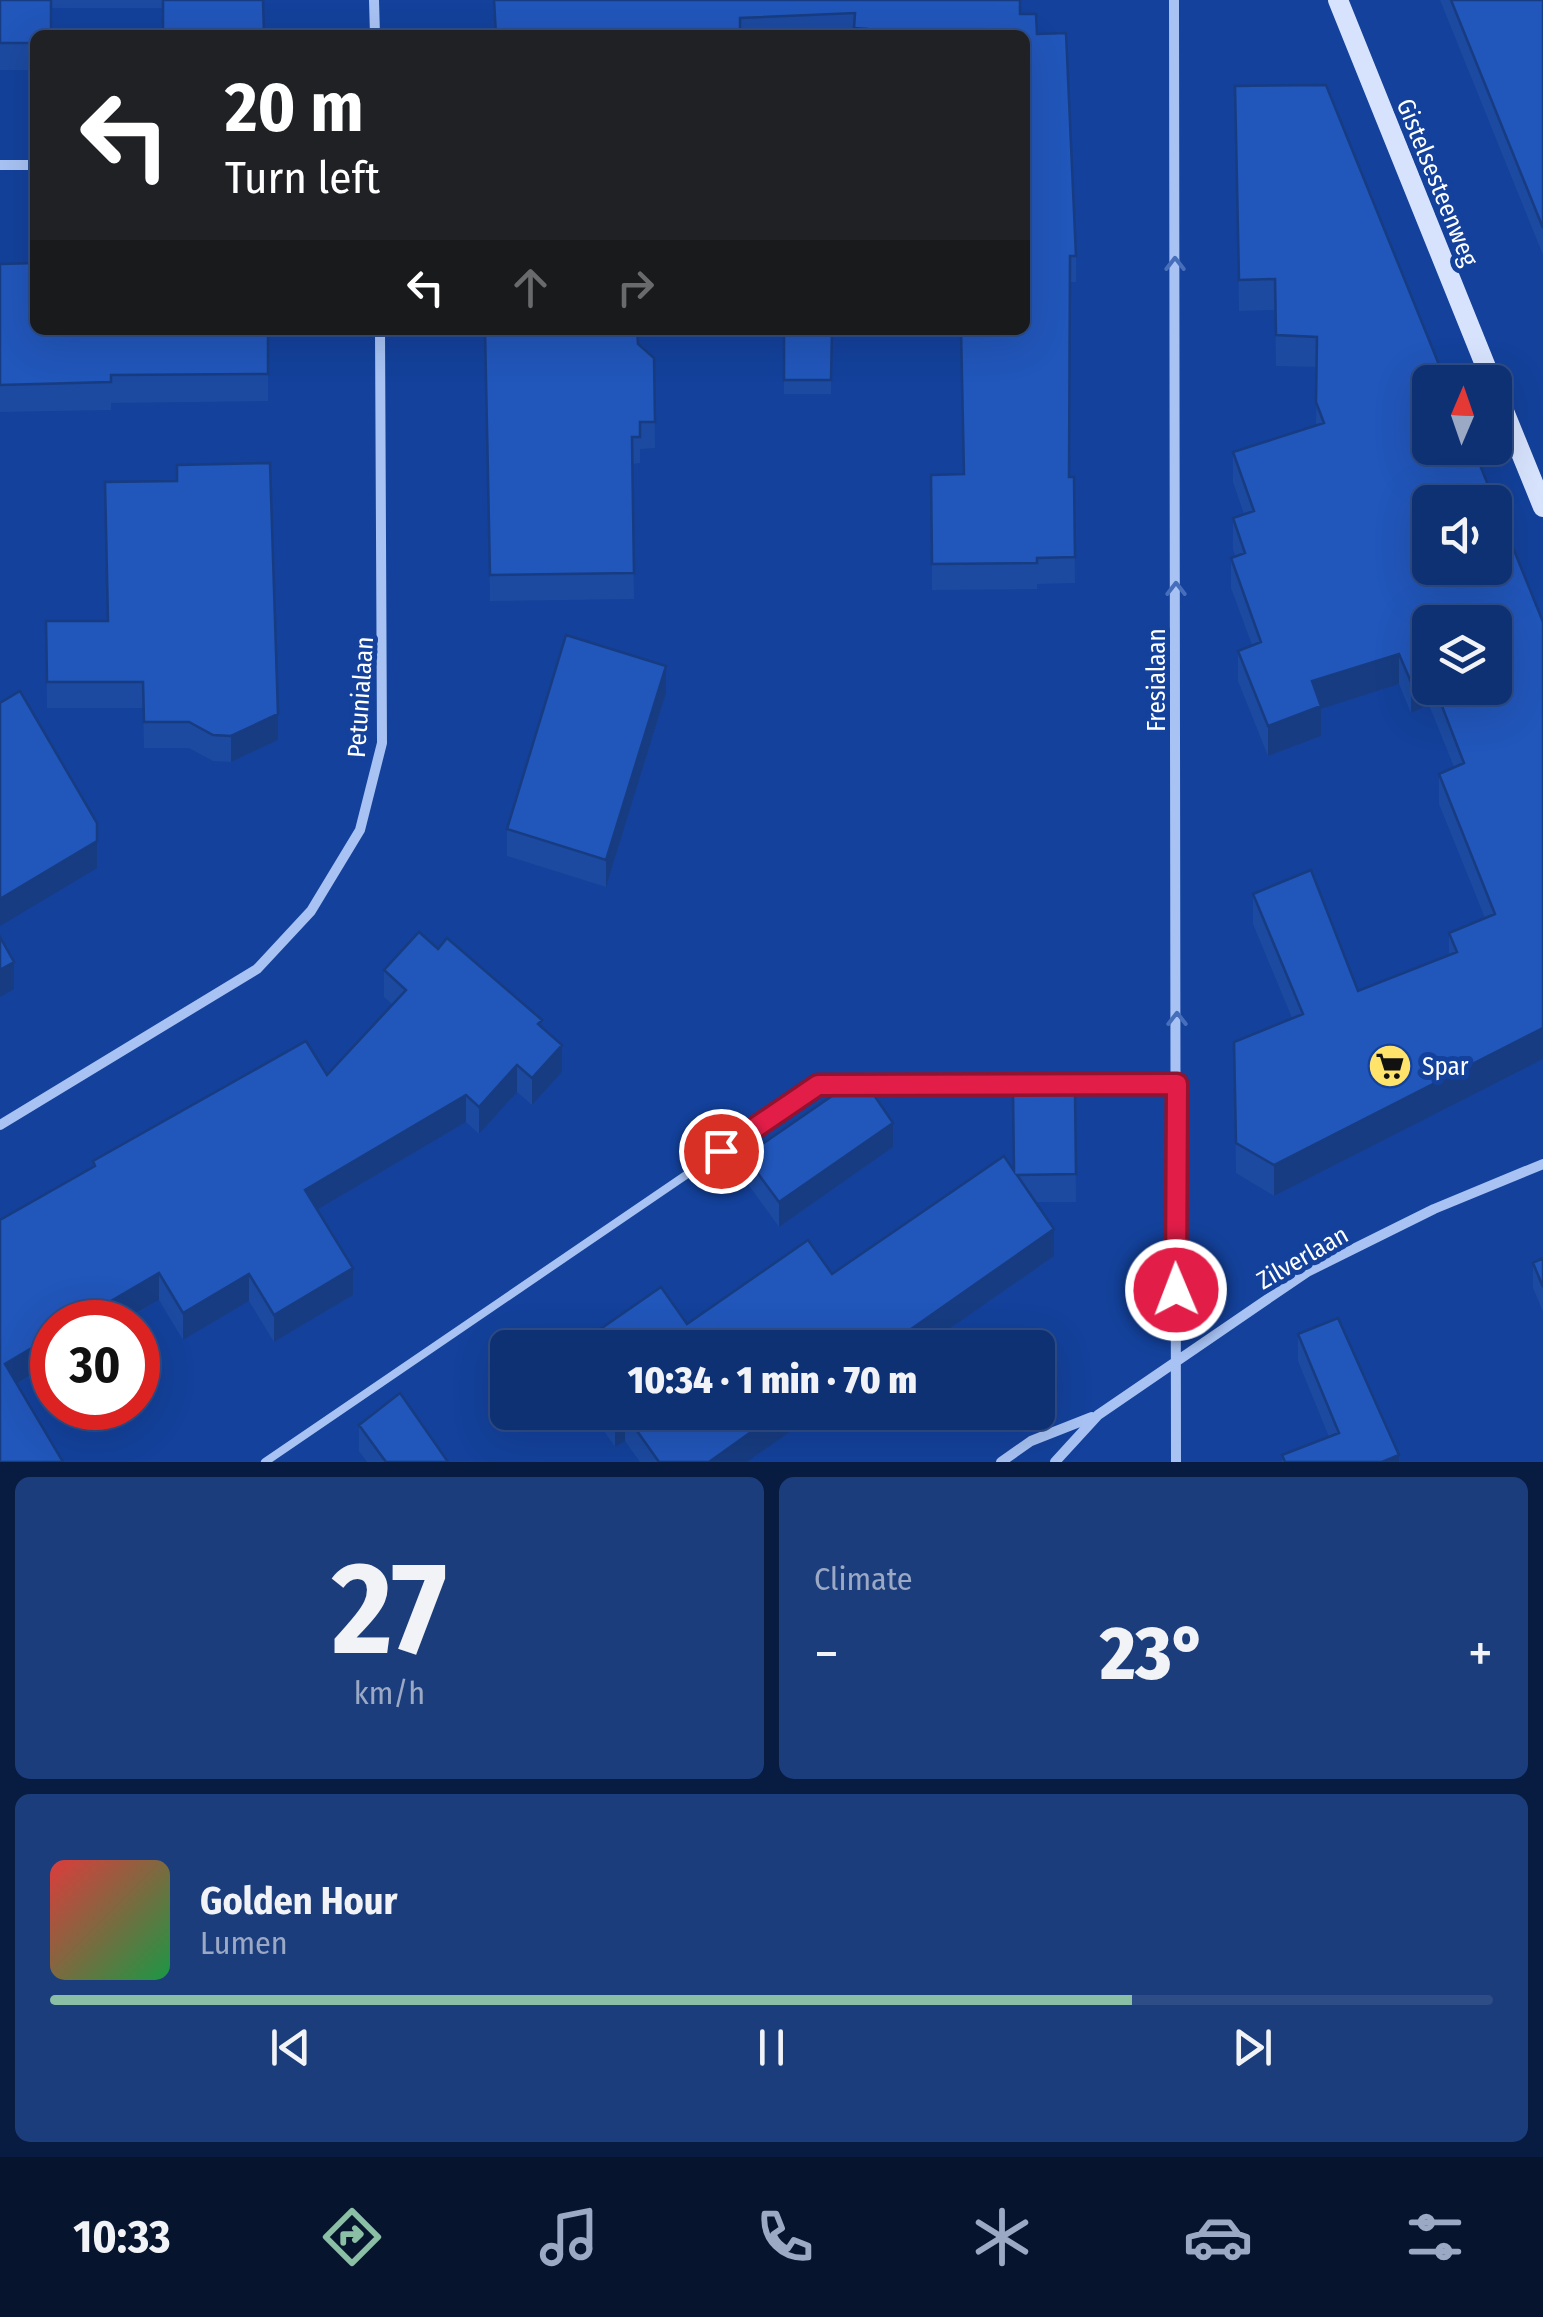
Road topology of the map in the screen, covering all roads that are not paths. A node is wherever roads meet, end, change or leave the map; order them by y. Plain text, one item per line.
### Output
1 (374, 0) edge
2 (1174, 0) edge
3 (1338, 0) edge
4 (375, 30) edge
5 (0, 165) edge
6 (30, 165) edge
7 (380, 335) edge
8 (1486, 365) edge
9 (1512, 430) edge
10 (1543, 507) edge
11 (1177, 1084) junction
12 (0, 1125) edge
13 (1543, 1164) edge
14 (1178, 1359) junction
15 (1098, 1415) junction
16 (265, 1462) edge
17 (1000, 1462) edge
18 (1056, 1462) edge
19 (1176, 1462) edge

1 - 4 street
11 -> 2 street, Fresialaan
3 - 8 main road, Gistelsesteenweg
5 - 6 street
7 - 12 street, Petunialaan
9 - 10 main road, Gistelsesteenweg
11 - 14 street, Fresialaan
11 - 16 lane
13 - 14 street, Zilverlaan
14 - 15 street, Zilverlaan
14 - 19 street, Fresialaan
15 - 17 street, Zilverlaan
15 - 18 street, Zilverlaan

